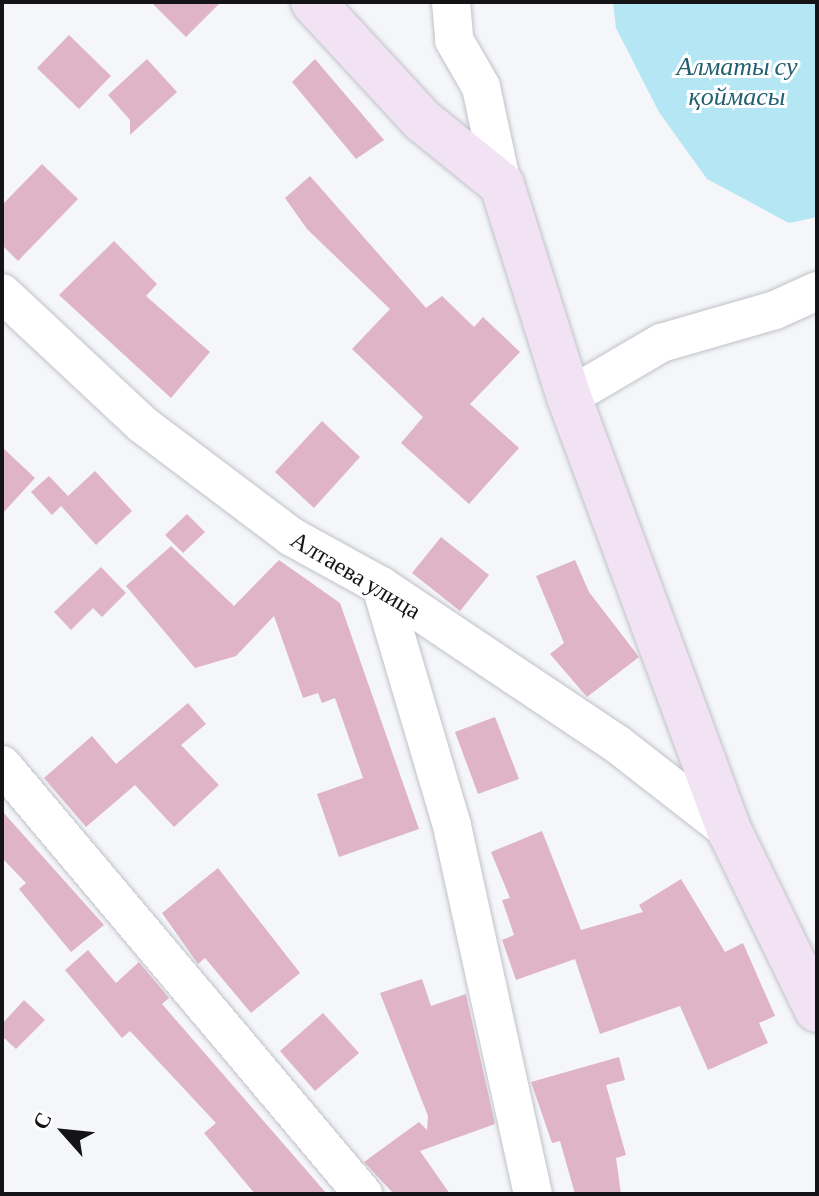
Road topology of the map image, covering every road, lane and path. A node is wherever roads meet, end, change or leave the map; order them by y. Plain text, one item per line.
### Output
1 (313, 2) edge
2 (451, 2) edge
3 (502, 185) junction
4 (817, 291) edge
5 (2, 293) edge
6 (569, 397) junction
7 (381, 586) junction
8 (2, 765) edge
9 (730, 832) junction
10 (817, 1010) edge
11 (363, 1194) edge
12 (533, 1194) edge

1 - 3 street
2 - 3 street
3 - 6 street
4 - 6 street
5 - 7 street, Алтаева улица
6 - 9 street
7 - 9 street, Алтаева улица
7 - 12 street
8 - 11 street
9 - 10 street

